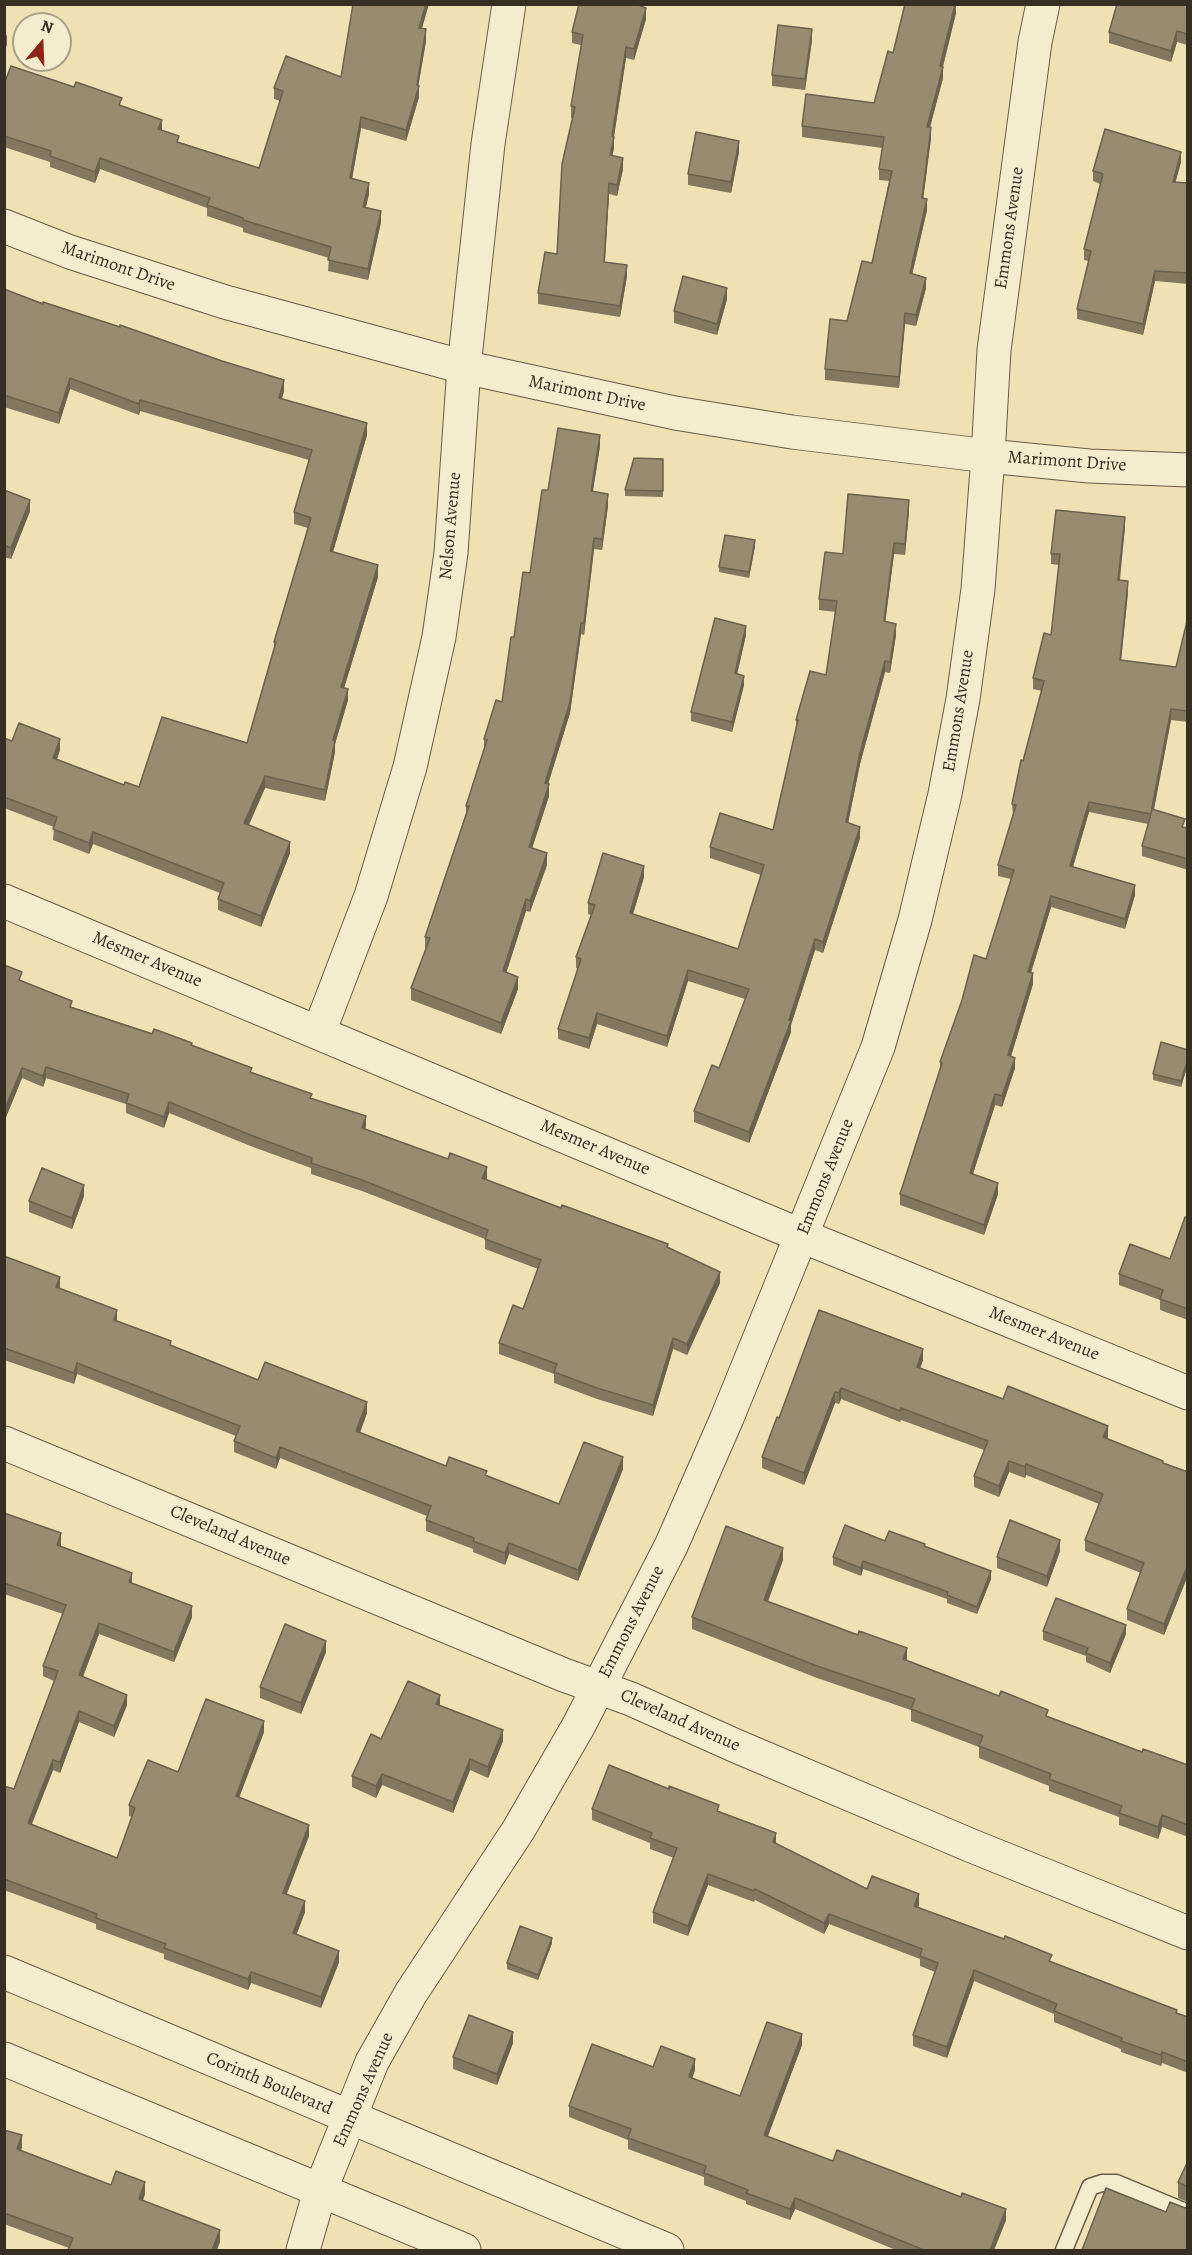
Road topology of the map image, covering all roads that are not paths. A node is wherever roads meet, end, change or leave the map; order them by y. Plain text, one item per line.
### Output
1 (509, 4) edge
2 (1043, 4) edge
3 (4, 226) edge
4 (464, 367) junction
5 (988, 456) junction
6 (1188, 470) edge
7 (4, 901) edge
8 (319, 1032) junction
9 (802, 1236) junction
10 (1188, 1393) edge
11 (4, 1443) edge
12 (599, 1687) junction
13 (1188, 1933) edge
14 (4, 1972) edge
15 (4, 2059) edge
16 (350, 2118) junction
17 (320, 2191) junction
18 (1188, 2212) edge
19 (303, 2250) edge
20 (464, 2250) edge
21 (667, 2250) edge
22 (1064, 2250) edge

1 - 4 street, Nelson Avenue
2 - 5 street, Emmons Avenue
3 - 4 street, Marimont Drive
4 - 5 street, Marimont Drive
4 - 8 street, Nelson Avenue
5 - 6 street, Marimont Drive
5 - 9 street, Emmons Avenue
7 - 8 street, Mesmer Avenue
8 - 9 street, Mesmer Avenue
9 - 10 street, Mesmer Avenue
9 - 12 street, Emmons Avenue
11 - 12 street, Cleveland Avenue
12 - 13 street, Cleveland Avenue
12 - 16 street, Emmons Avenue
14 - 16 street, Corinth Boulevard
15 - 17 street
16 - 17 street, Emmons Avenue
16 - 21 street, Corinth Boulevard
17 - 19 street, Emmons Avenue
17 - 20 street
18 - 22 lane

